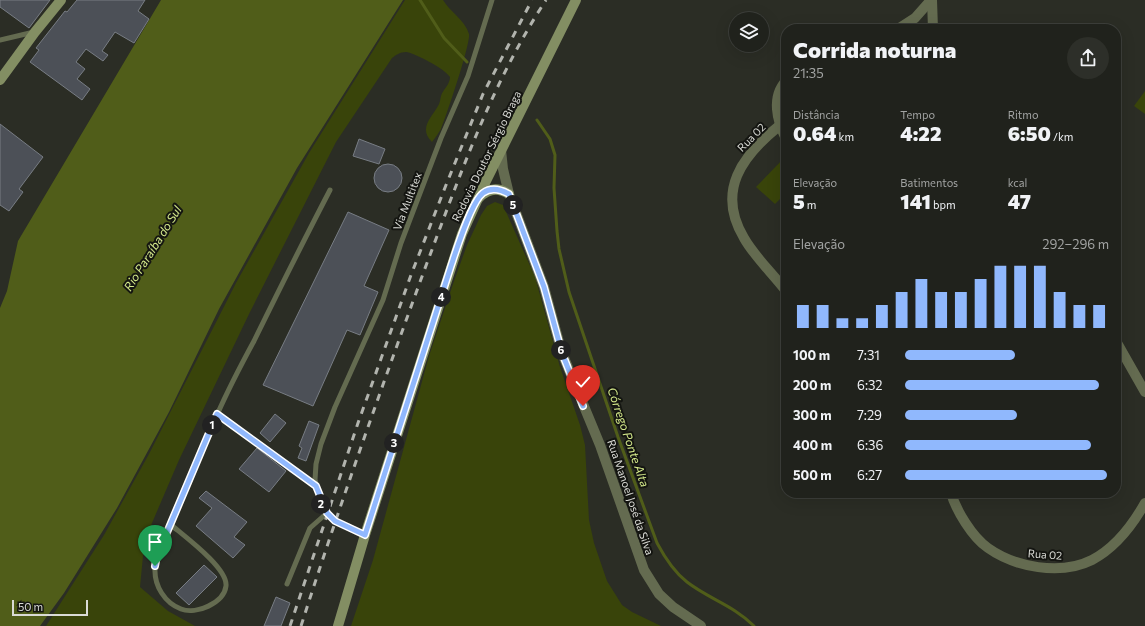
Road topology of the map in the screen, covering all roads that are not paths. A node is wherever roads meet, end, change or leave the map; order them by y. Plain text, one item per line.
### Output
1 (61, 0) edge
2 (492, 0) edge
3 (576, 0) edge
4 (931, 0) edge
5 (908, 24) edge
6 (933, 24) edge
7 (35, 32) junction
8 (0, 40) edge
9 (0, 80) edge
10 (781, 90) edge
11 (779, 126) junction
12 (781, 130) edge
13 (501, 150) junction
14 (330, 190) dead end
15 (509, 194) junction
16 (479, 198) junction
17 (781, 285) edge
18 (1121, 349) edge
19 (1145, 392) edge
20 (217, 414) junction
21 (316, 486) junction
22 (953, 498) edge
23 (1145, 503) edge
24 (327, 513) junction
25 (170, 524) junction
26 (365, 535) junction
27 (287, 584) dead end
28 (338, 626) edge
29 (701, 626) edge

1 - 7 main road
2 - 21 lane, Via Multitex
3 - 13 main road, Rodovia Doutor Sérgio Braga
4 - 5 street
4 - 6 street
7 - 8 lane
7 - 9 main road
10 - 11 street
11 - 12 street
11 - 17 street, Rua 02
13 - 15 street, Rua Manoel José da Silva
13 - 16 main road, Rodovia Doutor Sérgio Braga
14 - 20 lane
15 - 16 main road
15 - 29 street, Rua Manoel José da Silva
16 - 26 main road, Rodovia Doutor Sérgio Braga
18 - 19 street
20 - 21 lane
20 - 25 lane
21 - 24 lane
22 - 23 street, Rua 02
24 - 26 lane
24 - 27 lane
25 - 25 lane
26 - 28 main road, Rodovia Doutor Sérgio Braga

